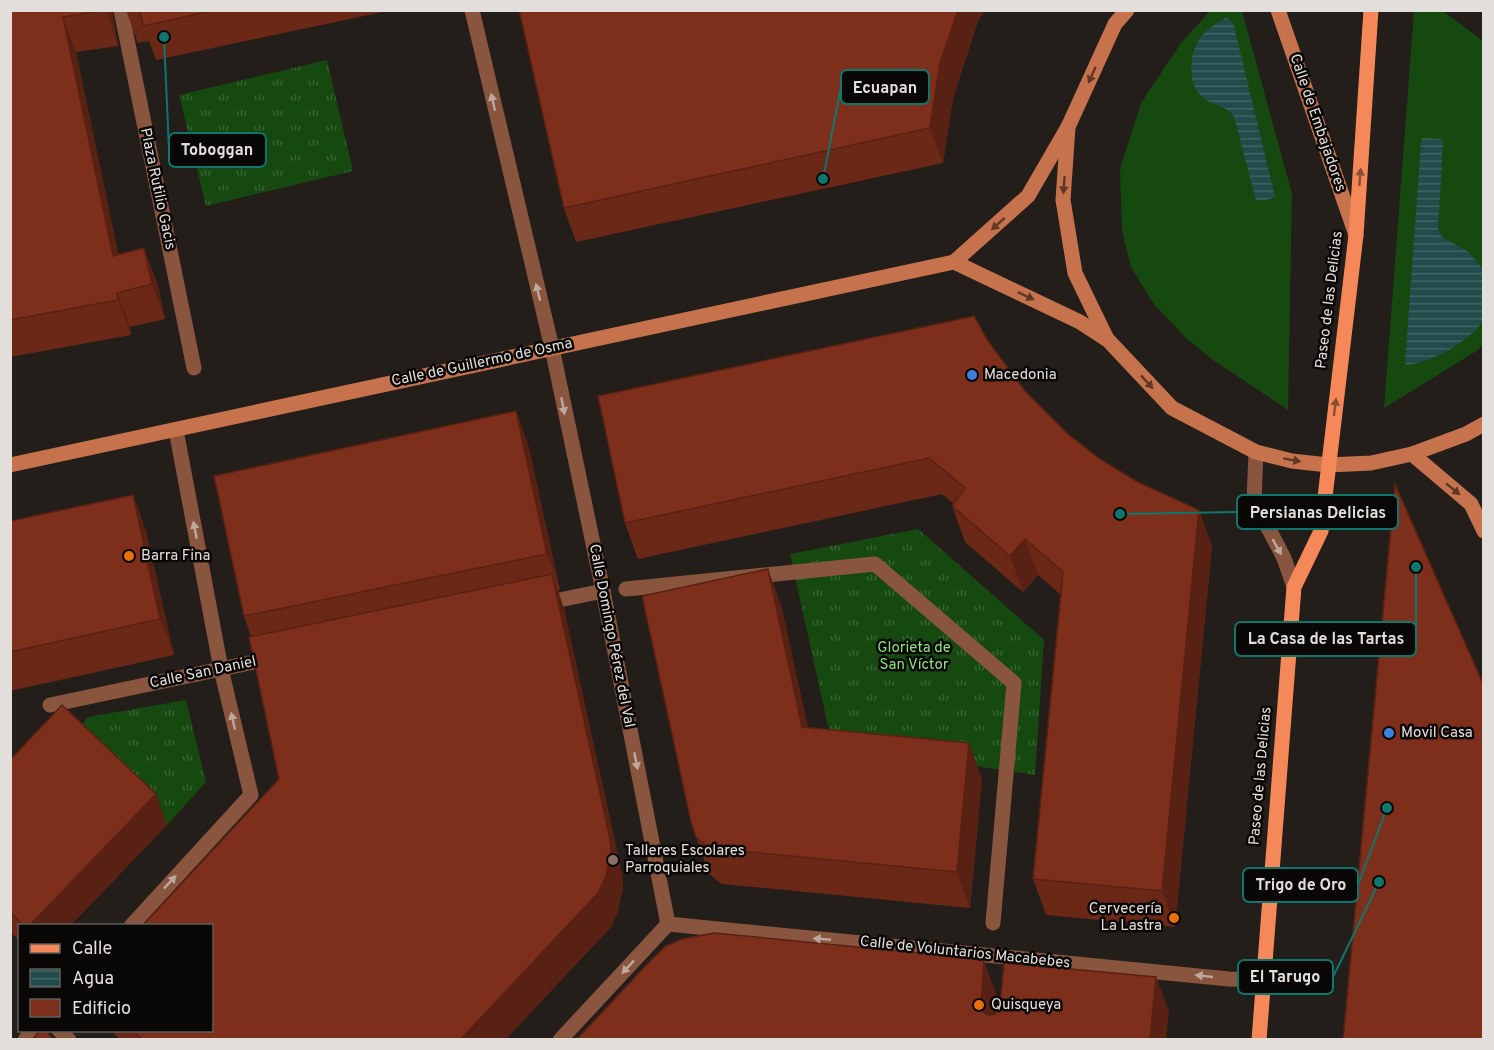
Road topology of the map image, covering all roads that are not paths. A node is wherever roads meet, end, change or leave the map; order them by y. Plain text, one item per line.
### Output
1 (121, 10) edge
2 (472, 10) edge
3 (1127, 10) edge
4 (1278, 10) edge
5 (1371, 10) edge
6 (1117, 17) edge
7 (1068, 127) junction
8 (1356, 235) junction
9 (954, 262) junction
10 (1107, 339) junction
11 (552, 348) junction
12 (194, 368) dead end
13 (1484, 424) edge
14 (176, 430) junction
15 (1256, 452) junction
16 (1412, 454) junction
17 (10, 465) edge
18 (1328, 465) junction
19 (1484, 531) edge
20 (1294, 587) junction
21 (626, 589) dead end
22 (603, 591) junction
23 (530, 606) edge
24 (287, 656) edge
25 (220, 669) junction
26 (50, 705) dead end
27 (993, 923) dead end
28 (132, 924) edge
29 (668, 924) junction
30 (1010, 957) junction
31 (1008, 974) edge
32 (1263, 980) junction
33 (560, 1040) edge
34 (1258, 1040) edge

1 - 12 street, Plaza Rutilio Gacis
11 -> 2 street
3 - 6 street, Calle de Guillermo de Osma
4 - 8 street, Calle de Embajadores
8 -> 5 main road, Paseo de las Delicias
6 -> 7 street, Calle de Guillermo de Osma
7 -> 9 street, Calle de Guillermo de Osma
7 -> 10 street
18 -> 8 main road, Paseo de las Delicias
9 -> 10 street
9 - 11 street, Calle de Guillermo de Osma
10 -> 15 street
11 - 14 street, Calle de Guillermo de Osma
11 -> 22 street, Calle Domingo Pérez del Val
13 - 16 street
14 - 17 street, Calle de Guillermo de Osma
25 -> 14 street
15 -> 18 street
15 -> 20 street, Paseo de las Delicias
16 - 18 street
16 -> 19 street
18 - 20 main road, Paseo de las Delicias
20 - 32 main road, Paseo de las Delicias
21 - 27 street
22 - 23 street
22 -> 29 street, Calle Domingo Pérez del Val
24 - 25 street, Calle San Daniel
25 - 26 street, Calle San Daniel
28 -> 25 street
30 -> 29 street, Calle de Voluntarios Macabebes
29 -> 33 street
30 - 31 street
32 -> 30 street, Calle de Voluntarios Macabebes
32 - 34 main road, Paseo de las Delicias

